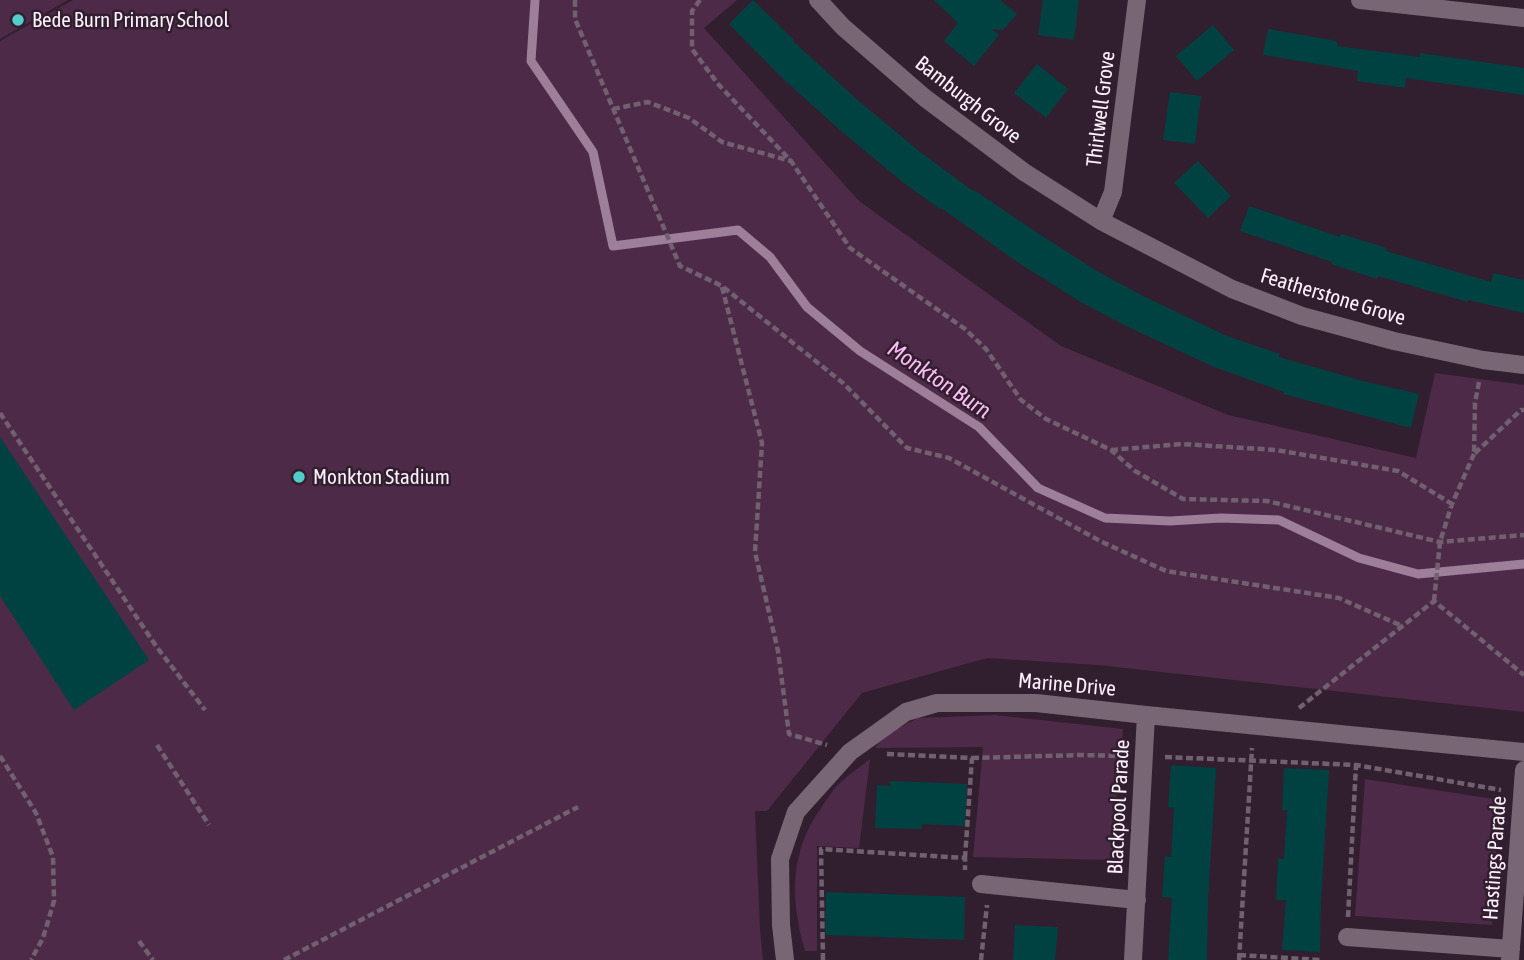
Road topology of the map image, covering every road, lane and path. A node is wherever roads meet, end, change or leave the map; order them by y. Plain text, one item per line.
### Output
1 (575, 0) edge
2 (700, 0) edge
3 (818, 0) edge
4 (1137, 0) edge
5 (1360, 0) edge
6 (1466, 6) edge
7 (1524, 19) edge
8 (613, 109) junction
9 (791, 161) junction
10 (1101, 222) junction
11 (722, 286) junction
12 (1483, 360) junction
13 (1524, 365) edge
14 (1524, 410) edge
15 (0, 413) edge
16 (1111, 450) junction
17 (1474, 454) junction
18 (1452, 504) junction
19 (1524, 535) edge
20 (1440, 542) junction
21 (1434, 601) junction
22 (1402, 626) junction
23 (1524, 675) edge
24 (205, 710) dead end
25 (1146, 715) junction
26 (1254, 726) junction
27 (1274, 728) junction
28 (1359, 736) junction
29 (157, 745) dead end
30 (850, 752) junction
31 (1524, 752) edge
32 (0, 756) edge
33 (1356, 765) junction
34 (1524, 770) edge
35 (1522, 794) edge
36 (578, 807) dead end
37 (209, 825) dead end
38 (965, 858) junction
39 (985, 885) junction
40 (1137, 900) junction
41 (1347, 937) joint
42 (139, 941) dead end
43 (1511, 954) edge
44 (1239, 958) edge
45 (31, 960) edge
46 (153, 960) edge
47 (284, 960) edge
48 (785, 960) edge
49 (823, 960) edge
50 (981, 960) edge
51 (1133, 960) edge
52 (1320, 960) edge

1 - 8 path
2 - 9 path
3 - 10 street, Bamburgh Grove
4 - 10 street, Thirlwell Grove
5 - 6 street
6 - 7 street
8 - 9 path
8 - 11 path
9 - 16 path
10 - 12 street, Featherstone Grove
11 - 22 path
11 - 30 path
12 - 13 street, Featherstone Grove
12 - 17 path
14 - 17 path
15 - 24 path
16 - 18 path
16 - 20 path
17 - 18 path
18 - 20 path
19 - 20 path
20 - 21 path
21 - 22 path
21 - 23 path
22 - 27 path
25 - 26 street, Marine Drive
25 - 30 street, Marine Drive
25 - 40 street, Blackpool Parade
26 - 27 street, Marine Drive
26 - 44 path
27 - 28 street, Marine Drive
28 - 31 street, Marine Drive
28 - 33 path
29 - 37 path
30 - 38 path
30 - 48 street, Marine Drive
32 - 45 path
33 - 35 path
33 - 41 path
34 - 35 street, Hastings Parade
35 - 43 street, Hastings Parade
36 - 47 path
38 - 39 path
38 - 49 path
39 - 40 street, Blackpool Parade
39 - 50 path
40 - 51 street, Blackpool Parade
41 - 43 street, Hastings Parade
42 - 46 path
44 - 52 path

